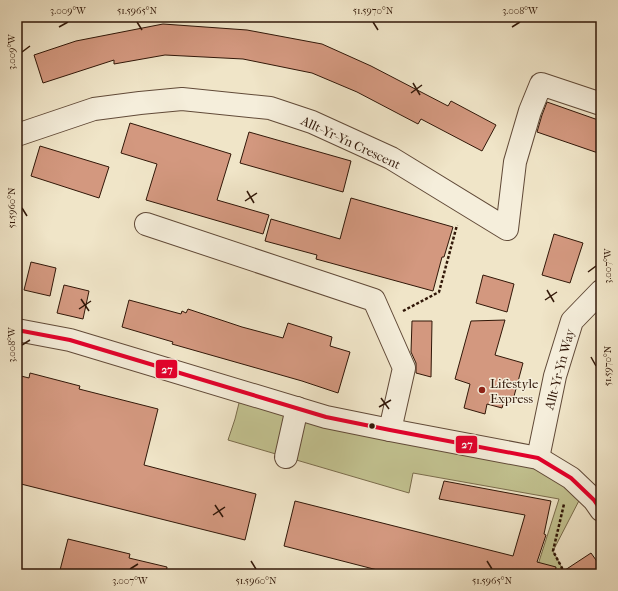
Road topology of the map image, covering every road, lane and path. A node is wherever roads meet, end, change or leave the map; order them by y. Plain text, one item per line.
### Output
1 (601, 104) edge
2 (17, 135) edge
3 (463, 202) junction
4 (146, 224) dead end
5 (601, 291) edge
6 (384, 321) junction
7 (17, 330) edge
8 (297, 408) junction
9 (390, 430) junction
10 (286, 457) dead end
11 (538, 458) junction
12 (571, 478) junction
13 (601, 510) edge
14 (561, 574) edge

1 - 3 street, Allt-Yr-Yn Crescent
2 - 3 street, Allt-Yr-Yn Crescent
3 - 6 path
4 - 6 street
5 - 11 street, Allt-Yr-Yn Way
6 - 9 street
7 - 8 street
8 - 9 street
8 - 10 street
9 - 11 street
11 - 12 street
12 - 13 street
12 - 14 path

